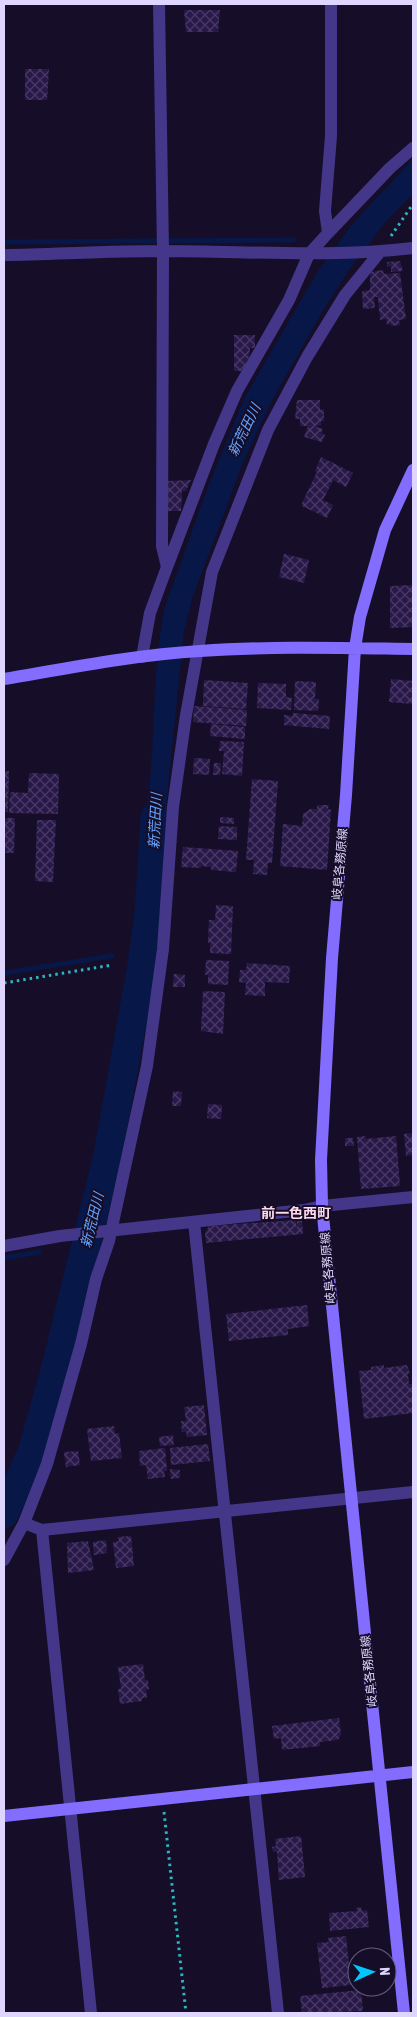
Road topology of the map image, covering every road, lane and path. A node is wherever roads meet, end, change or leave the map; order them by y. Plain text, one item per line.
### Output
1 (159, 4) edge
2 (331, 4) edge
3 (413, 148) edge
4 (413, 204) edge
5 (328, 233) junction
6 (413, 248) edge
7 (163, 251) junction
8 (374, 253) junction
9 (310, 254) junction
10 (4, 255) edge
11 (413, 470) edge
12 (167, 567) junction
13 (355, 648) junction
14 (413, 649) edge
15 (192, 651) junction
16 (146, 656) junction
17 (4, 679) edge
18 (112, 965) dead end
19 (4, 983) edge
20 (413, 1197) edge
21 (322, 1206) junction
22 (194, 1222) junction
23 (108, 1231) junction
24 (4, 1246) edge
25 (413, 1492) edge
26 (350, 1499) junction
27 (225, 1511) junction
28 (24, 1523) junction
29 (42, 1530) junction
30 (4, 1560) edge
31 (413, 1772) edge
32 (380, 1776) junction
33 (255, 1789) junction
34 (163, 1799) junction
35 (70, 1809) junction
36 (4, 1816) edge
37 (91, 2013) edge
38 (186, 2013) edge
39 (278, 2013) edge
40 (404, 2013) edge

1 - 7 street
2 - 5 street
3 - 5 street
4 - 8 path
5 - 9 street
6 - 8 street
7 - 9 street
7 - 10 street
7 - 12 street
8 - 9 street
8 - 15 street
9 - 12 street
11 - 13 main road, 岐阜各務原線
12 - 16 street
13 - 14 main road
13 - 15 main road
13 - 21 main road, 岐阜各務原線
15 - 16 main road
15 - 23 street
16 - 17 main road
18 - 19 path
20 - 21 street
21 - 22 street
21 - 26 main road, 岐阜各務原線
22 - 23 street
22 - 27 street
23 - 24 street
23 - 28 street
25 - 26 street
26 - 27 street
26 - 32 main road, 岐阜各務原線
27 - 29 street
27 - 33 street
28 - 29 street
28 - 30 street
29 - 35 street
31 - 32 main road
32 - 33 main road
32 - 40 main road, 岐阜各務原線
33 - 34 main road
33 - 39 street
34 - 35 main road
34 - 38 path
35 - 36 main road
35 - 37 street

